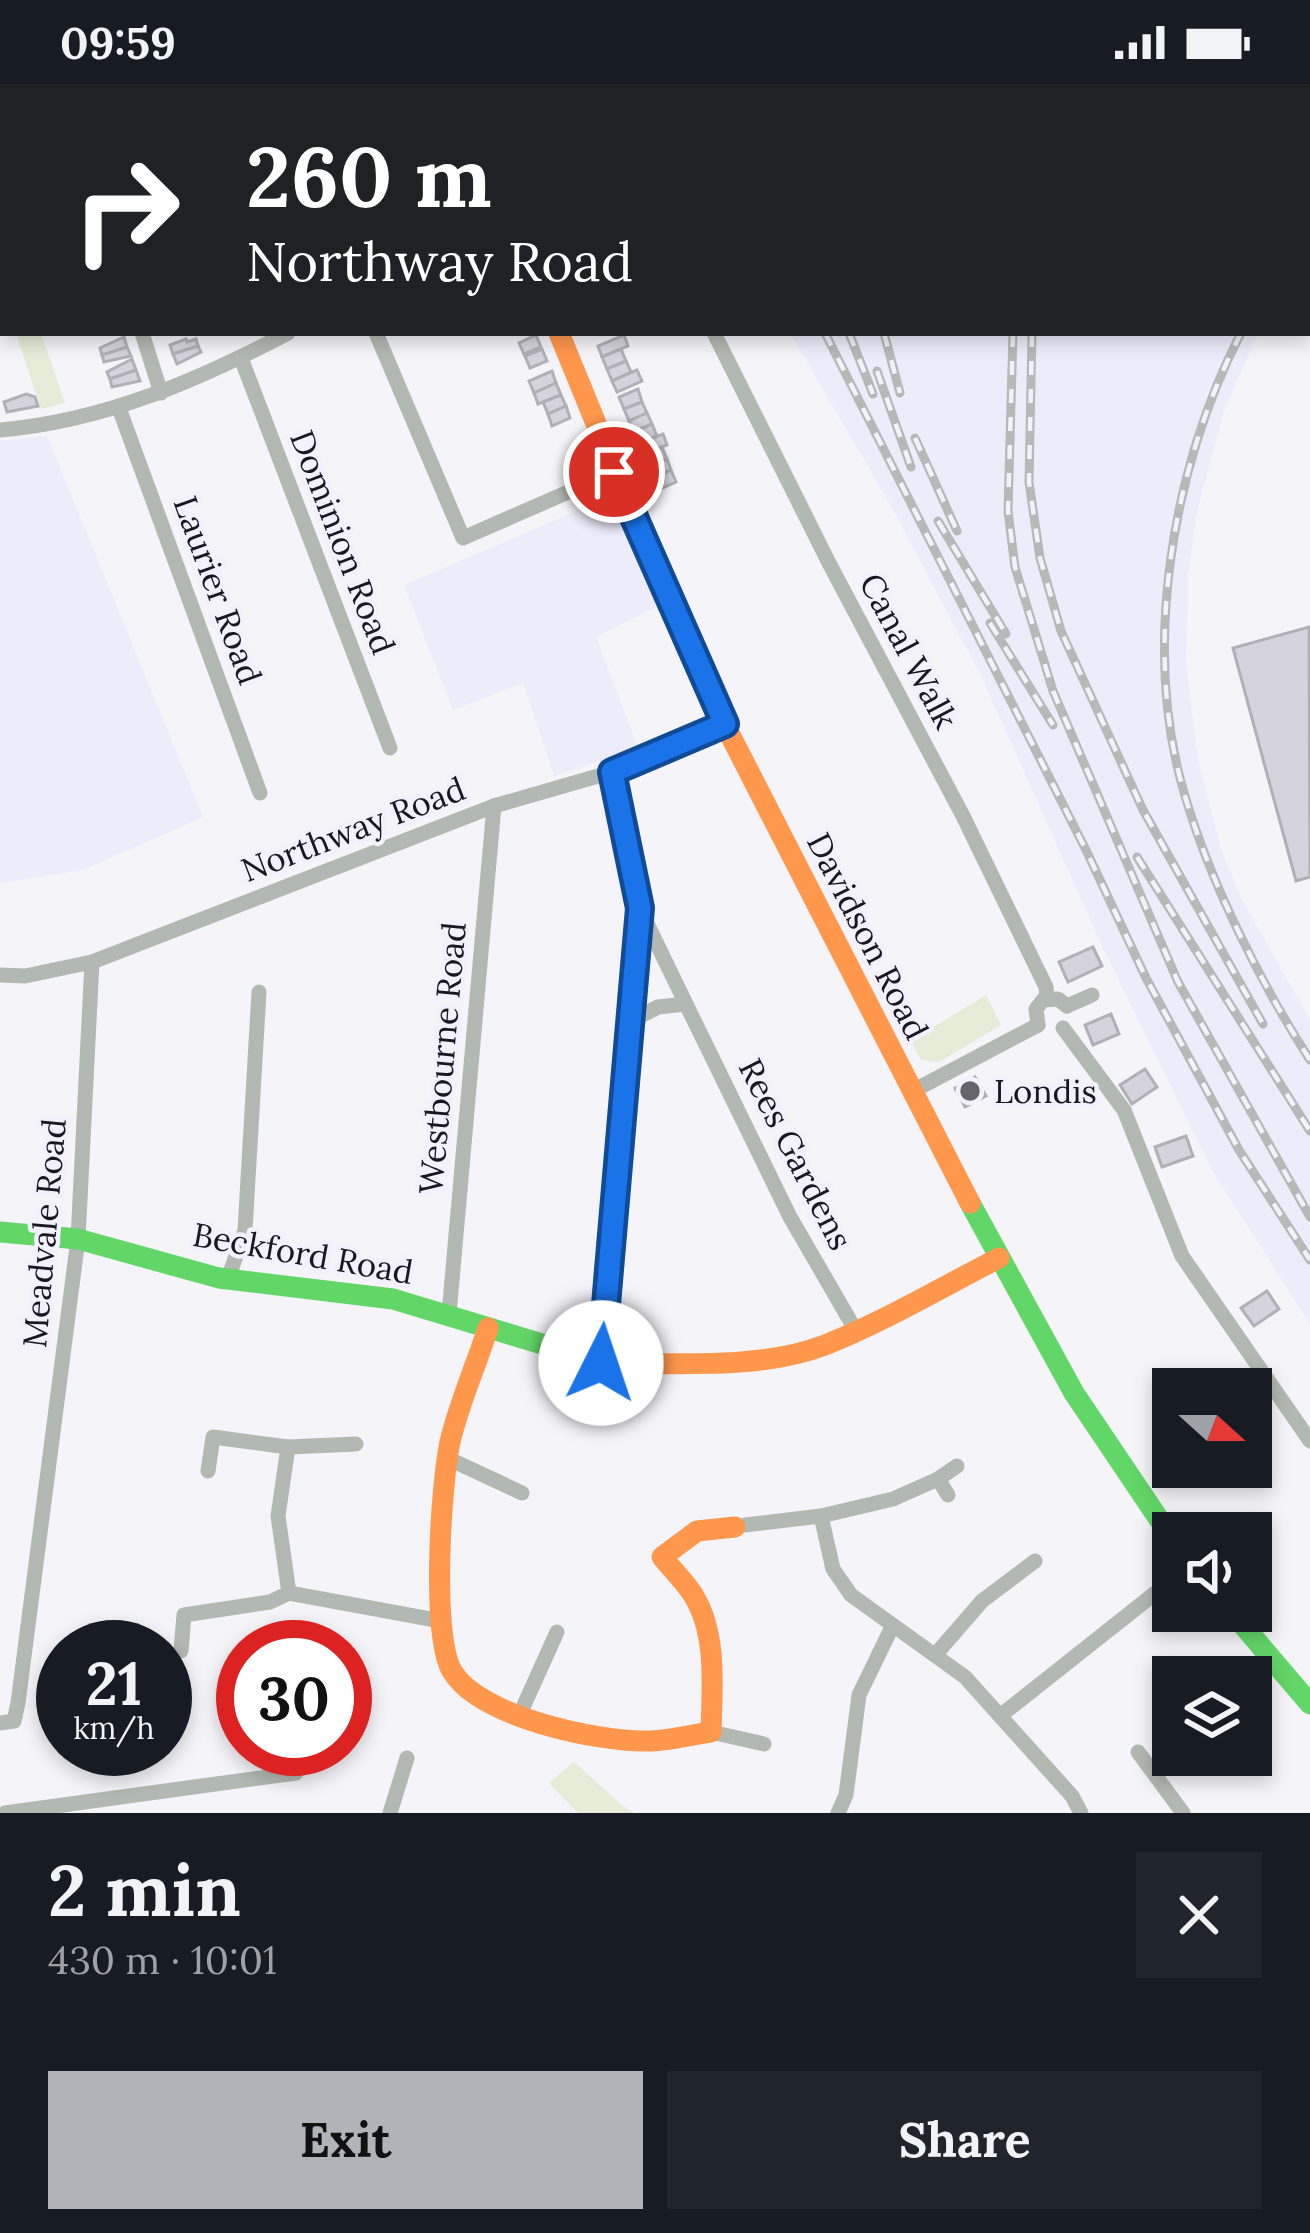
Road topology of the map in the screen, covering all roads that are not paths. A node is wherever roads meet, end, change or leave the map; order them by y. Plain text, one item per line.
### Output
1 (143, 336) edge
2 (282, 336) edge
3 (377, 336) edge
4 (560, 336) edge
5 (716, 336) edge
6 (241, 358) junction
7 (160, 393) junction
8 (119, 408) junction
9 (0, 430) edge
10 (614, 472) junction
11 (725, 724) junction
12 (390, 748) dead end
13 (612, 772) junction
14 (260, 794) dead end
15 (494, 806) junction
16 (640, 908) junction
17 (92, 962) junction
18 (0, 975) edge
19 (259, 992) dead end
20 (1092, 995) dead end
21 (1047, 998) junction
22 (686, 1004) junction
23 (1066, 1006) junction
24 (633, 1020) junction
25 (1038, 1025) junction
26 (1064, 1028) junction
27 (911, 1092) junction
28 (0, 1232) edge
29 (78, 1239) junction
30 (999, 1258) junction
31 (228, 1280) junction
32 (449, 1314) junction
33 (488, 1328) junction
34 (856, 1330) junction
35 (601, 1363) junction
36 (1310, 1441) edge
37 (356, 1444) dead end
38 (288, 1447) junction
39 (447, 1458) junction
40 (957, 1466) dead end
41 (208, 1471) dead end
42 (938, 1479) junction
43 (522, 1492) dead end
44 (948, 1495) dead end
45 (1154, 1512) edge
46 (820, 1516) junction
47 (740, 1526) joint
48 (1035, 1561) dead end
49 (289, 1593) junction
50 (1152, 1596) edge
51 (184, 1620) edge
52 (441, 1622) junction
53 (892, 1627) junction
54 (556, 1632) dead end
55 (1249, 1632) edge
56 (936, 1654) junction
57 (1310, 1704) edge
58 (520, 1714) junction
59 (1000, 1716) junction
60 (7, 1722) edge
61 (711, 1732) junction
62 (764, 1744) dead end
63 (1138, 1752) dead end
64 (407, 1758) dead end
65 (274, 1776) edge
66 (5, 1813) edge
67 (390, 1813) edge
68 (838, 1813) edge
69 (1081, 1813) edge
70 (1183, 1813) edge

1 - 7 street
2 - 6 street
3 - 10 street
4 - 10 street, Davidson Road
5 - 21 street, Canal Walk
6 - 7 street
6 - 12 street, Dominion Road
7 - 8 street
8 - 9 street
8 - 14 street, Laurier Road
10 - 11 street, Davidson Road
11 - 13 street, Northway Road
11 - 27 street, Davidson Road
13 - 15 street, Northway Road
13 - 16 street, Rees Gardens
15 - 17 street, Northway Road
15 - 32 street, Westbourne Road
16 - 22 street, Rees Gardens
16 - 24 street, Rees Gardens
17 - 18 street, Northway Road
17 - 29 street, Meadvale Road
19 - 31 street
20 - 23 street
21 - 23 street
21 - 25 street
22 - 24 street
22 - 34 street, Rees Gardens
23 - 26 street
24 - 35 street, Rees Gardens
25 - 26 street
25 - 27 street
26 - 36 street
27 - 30 street, Davidson Road
28 - 29 street, Beckford Road
29 - 31 street, Beckford Road
29 - 60 street, Meadvale Road
30 - 34 street, Beckford Road
30 - 45 street, Davidson Road
31 - 32 street, Beckford Road
32 - 33 street, Beckford Road
33 - 35 street, Beckford Road
33 - 39 street
34 - 35 street, Beckford Road
37 - 38 street
38 - 41 street
38 - 49 street
39 - 43 street
39 - 52 street
40 - 42 street
42 - 44 street
42 - 46 street
46 - 47 street
46 - 53 street
47 - 61 street
48 - 56 street
49 - 51 street
49 - 52 street
50 - 59 street
52 - 58 street
53 - 56 street
53 - 68 street
54 - 58 street
55 - 57 street
56 - 59 street
58 - 61 street
59 - 69 street
61 - 62 street
63 - 70 street
64 - 67 street
65 - 66 street

